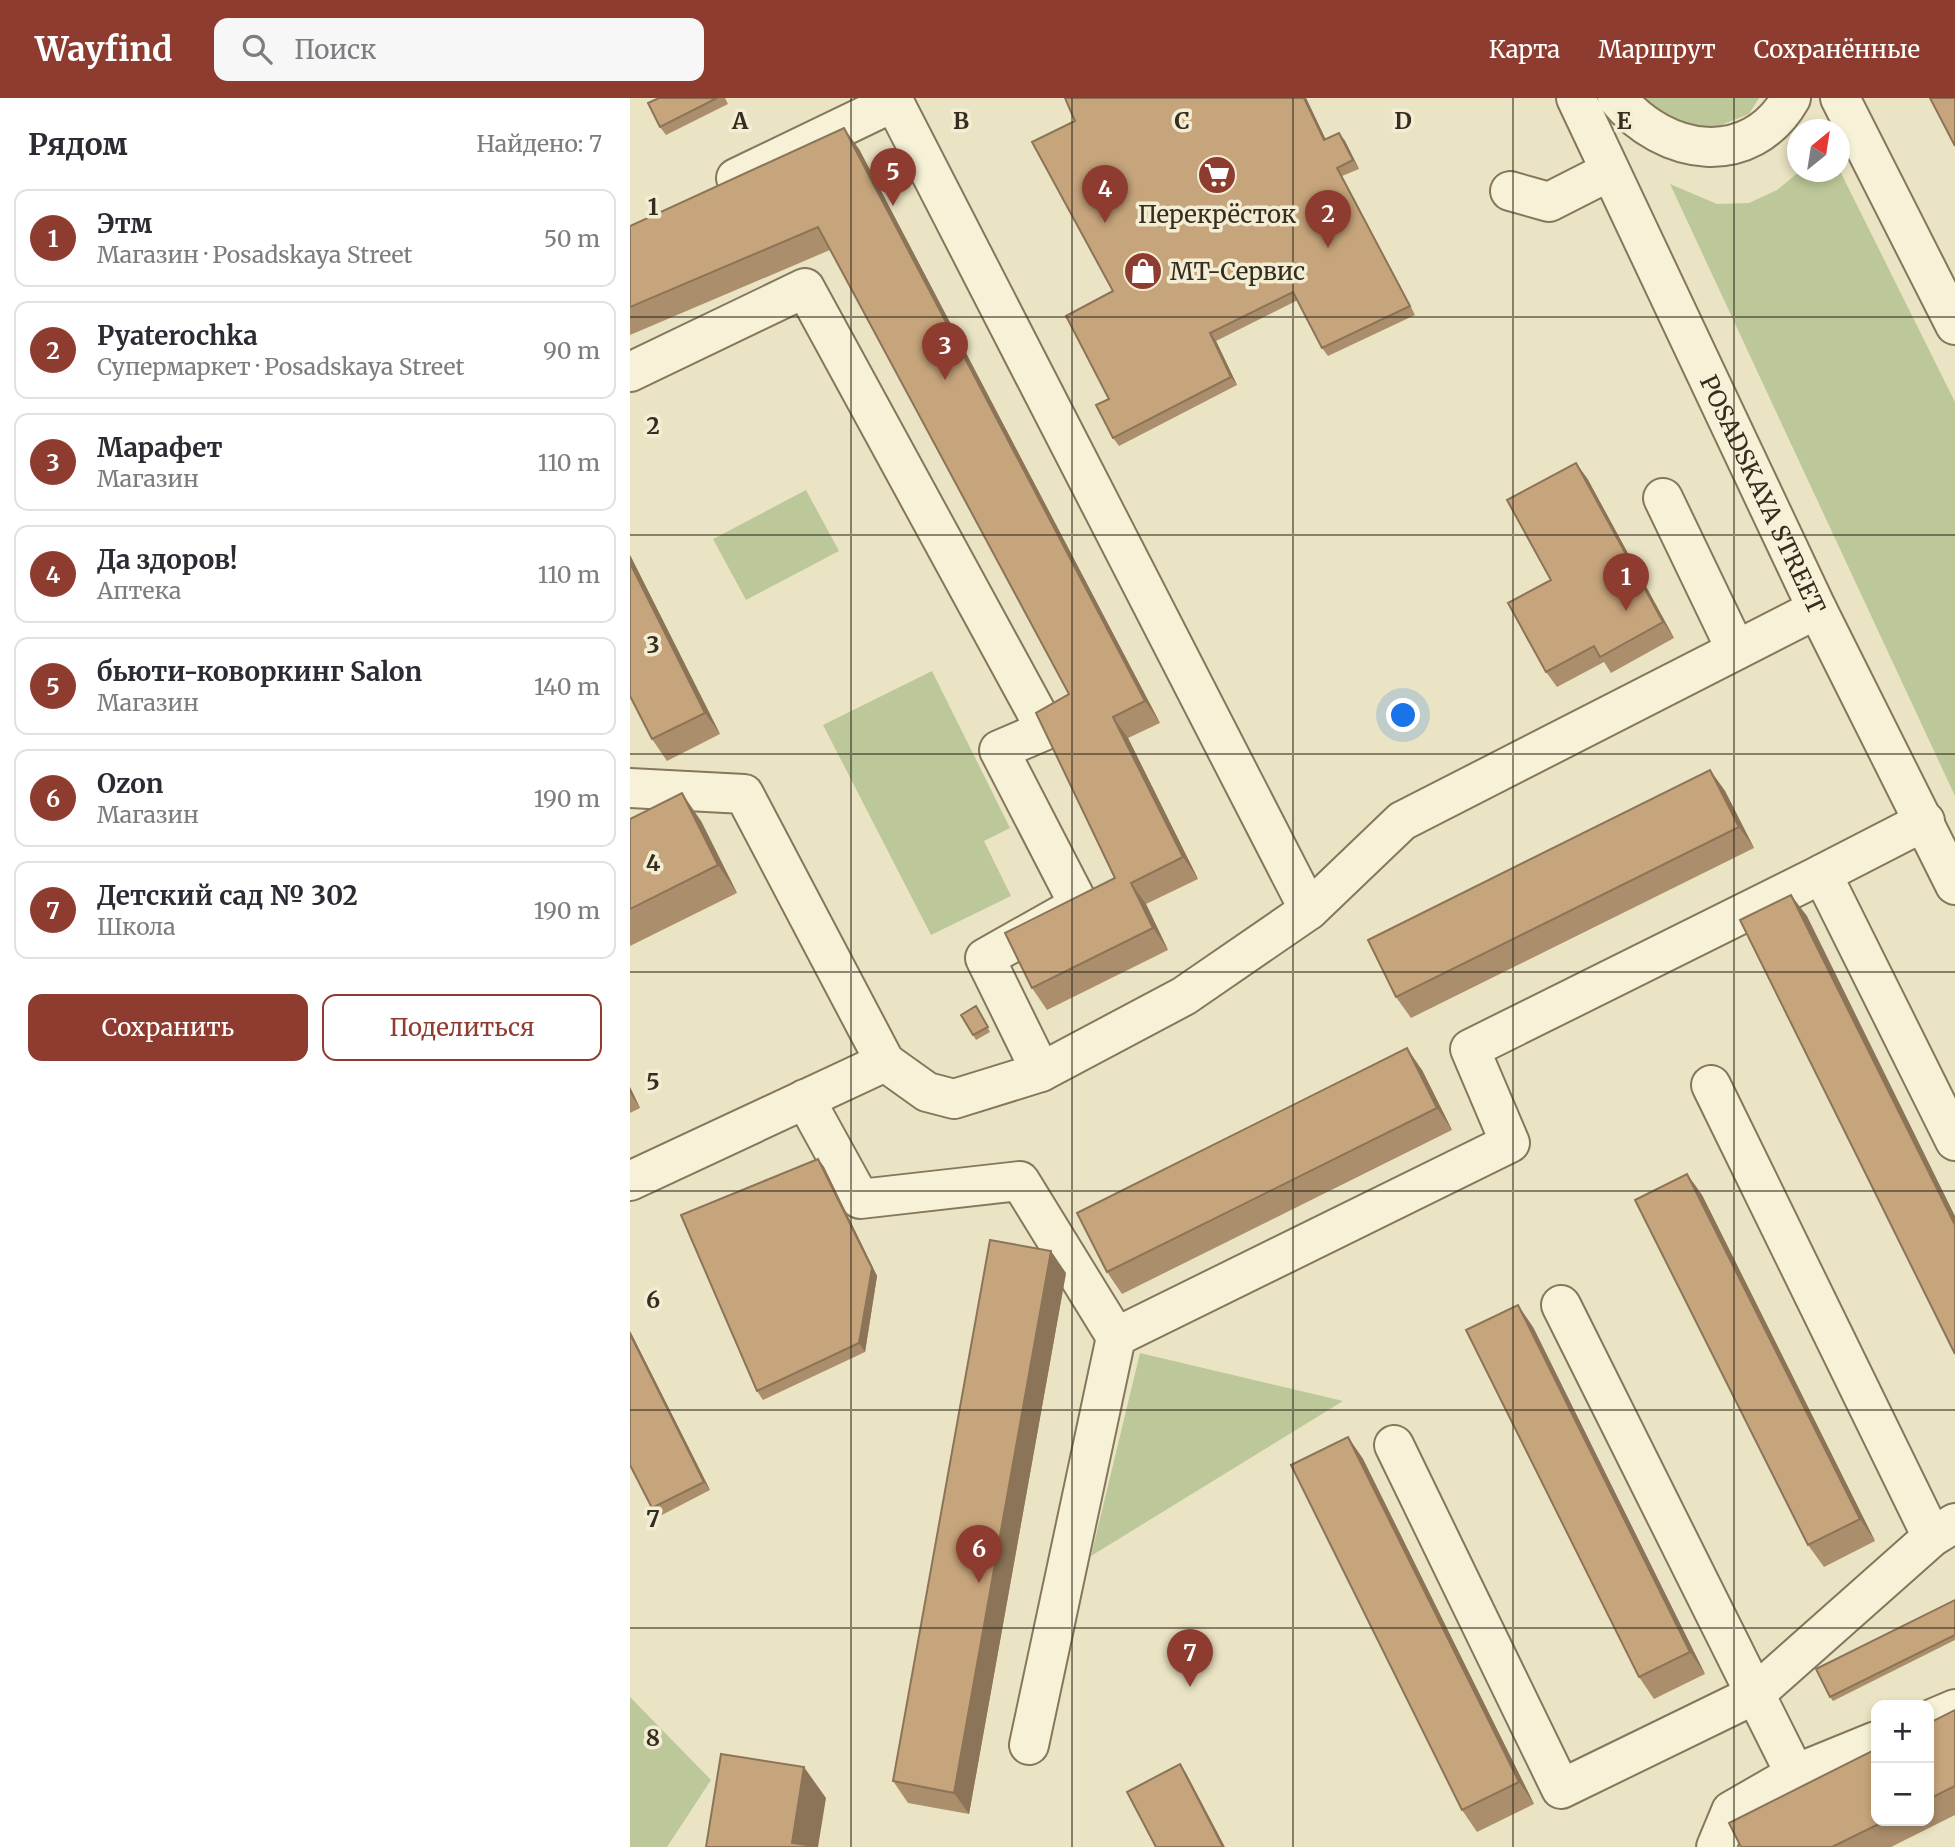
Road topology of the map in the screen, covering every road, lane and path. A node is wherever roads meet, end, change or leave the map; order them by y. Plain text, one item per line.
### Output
1 (1576, 98) edge
2 (1617, 98) edge
3 (1791, 98) edge
4 (1840, 98) edge
5 (1610, 171) junction
6 (1510, 191) dead end
7 (705, 193) edge
8 (1955, 325) edge
9 (630, 372) edge
10 (1663, 498) dead end
11 (1817, 609) junction
12 (1736, 650) junction
13 (630, 788) edge
14 (1925, 821) junction
15 (1822, 874) junction
16 (1955, 885) edge
17 (1309, 910) junction
18 (885, 1062) junction
19 (1041, 1072) junction
20 (1711, 1085) dead end
21 (805, 1099) junction
22 (1955, 1142) edge
23 (630, 1181) edge
24 (1561, 1305) dead end
25 (1115, 1337) junction
26 (1394, 1445) dead end
27 (1943, 1530) edge
28 (1754, 1695) junction
29 (1955, 1709) edge
30 (1934, 1718) edge
31 (1871, 1743) edge
32 (1029, 1745) dead end
33 (1795, 1774) junction
34 (1716, 1847) edge

1 - 5 street, POSADSKAYA STREET
2 - 3 street
4 - 8 street
5 - 6 street
5 - 11 street, POSADSKAYA STREET
7 - 17 street
9 - 19 street
10 - 12 street
11 - 12 street
11 - 14 street, POSADSKAYA STREET
12 - 17 street
13 - 18 street
14 - 15 street
14 - 16 street, POSADSKAYA STREET
15 - 22 street
15 - 25 street
17 - 19 street
18 - 19 street
18 - 21 street
20 - 27 street
21 - 23 street
21 - 25 street
24 - 28 street
25 - 32 street
26 - 28 street
27 - 28 street
28 - 33 street
29 - 30 street
31 - 33 street
33 - 34 street

